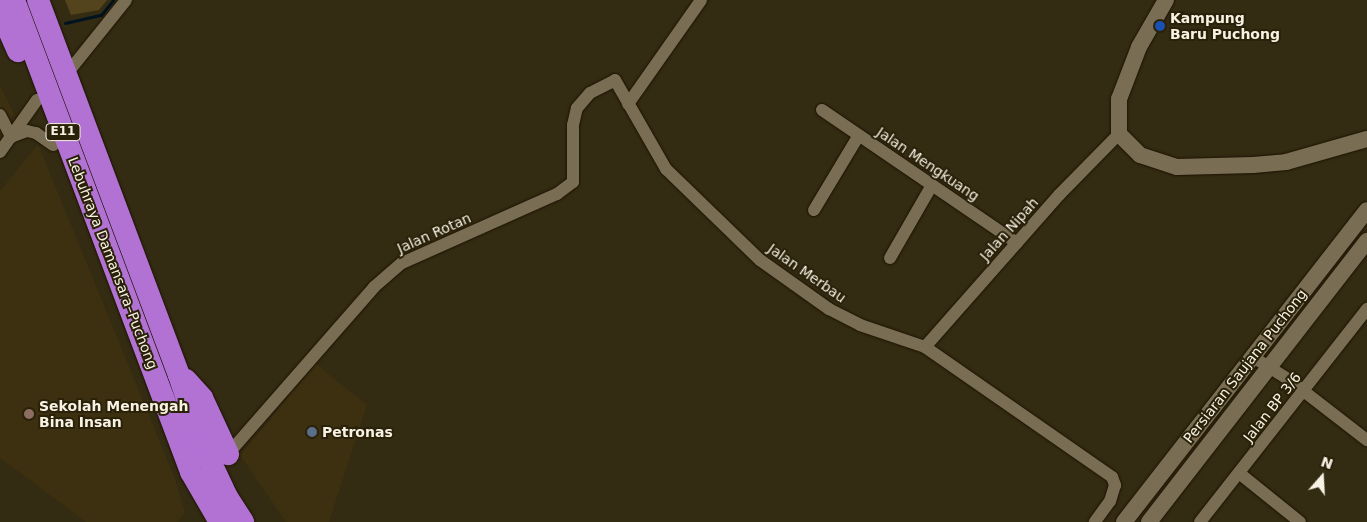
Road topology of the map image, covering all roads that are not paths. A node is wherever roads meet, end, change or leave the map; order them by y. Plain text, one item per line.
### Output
1 (14, 0) edge
2 (126, 0) edge
3 (701, 0) edge
4 (1166, 0) edge
5 (40, 2) edge
6 (0, 10) edge
7 (65, 76) junction
8 (615, 80) joint
9 (37, 100) junction
10 (628, 104) junction
11 (822, 110) dead end
12 (0, 115) edge
13 (859, 134) junction
14 (1119, 134) junction
15 (11, 137) junction
16 (1367, 139) edge
17 (53, 145) junction
18 (0, 152) edge
19 (932, 185) junction
20 (814, 210) dead end
21 (1367, 210) edge
22 (1367, 241) edge
23 (1017, 243) junction
24 (890, 258) dead end
25 (111, 264) junction
26 (1367, 309) edge
27 (925, 347) junction
28 (1253, 357) junction
29 (1269, 367) junction
30 (179, 375) junction
31 (1304, 391) junction
32 (1367, 440) edge
33 (228, 454) joint
34 (1239, 473) junction
35 (220, 522) edge
36 (243, 522) edge
37 (1095, 522) edge
38 (1124, 522) edge
39 (1149, 522) edge
40 (1200, 522) edge
41 (1300, 522) edge

1 - 25 highway, Lebuhraya Damansara–Puchong / E11
2 - 7 street
3 - 10 street
4 - 14 street
5 - 7 highway, Lebuhraya Damansara–Puchong / E11
6 - 9 highway
7 - 30 highway, Lebuhraya Damansara–Puchong / E11
8 - 10 street, Jalan Merbau
8 - 33 street, Jalan Rotan
9 - 15 street
9 - 17 highway
10 - 27 street, Jalan Merbau
11 - 13 street, Jalan Mengkuang
12 - 15 street
13 - 19 street, Jalan Mengkuang
13 - 20 street
14 - 16 street
14 - 23 street, Jalan Nipah
15 - 17 street
15 - 18 street
17 - 25 highway
19 - 23 street, Jalan Mengkuang
19 - 24 street
21 - 28 street, Persiaran Saujana Puchong
22 - 29 street, Persiaran Saujana Puchong
23 - 27 street, Jalan Nipah
25 - 35 highway, Lebuhraya Damansara–Puchong / E11
26 - 31 street, Jalan BP 3/6
27 - 37 street, Jalan Merbau
28 - 29 street
28 - 38 street, Persiaran Saujana Puchong
29 - 31 street
29 - 39 street, Persiaran Saujana Puchong
30 - 33 highway
30 - 36 highway, Lebuhraya Damansara–Puchong / E11
31 - 32 street
31 - 34 street, Jalan BP 3/6
34 - 40 street, Jalan BP 3/6
34 - 41 street

